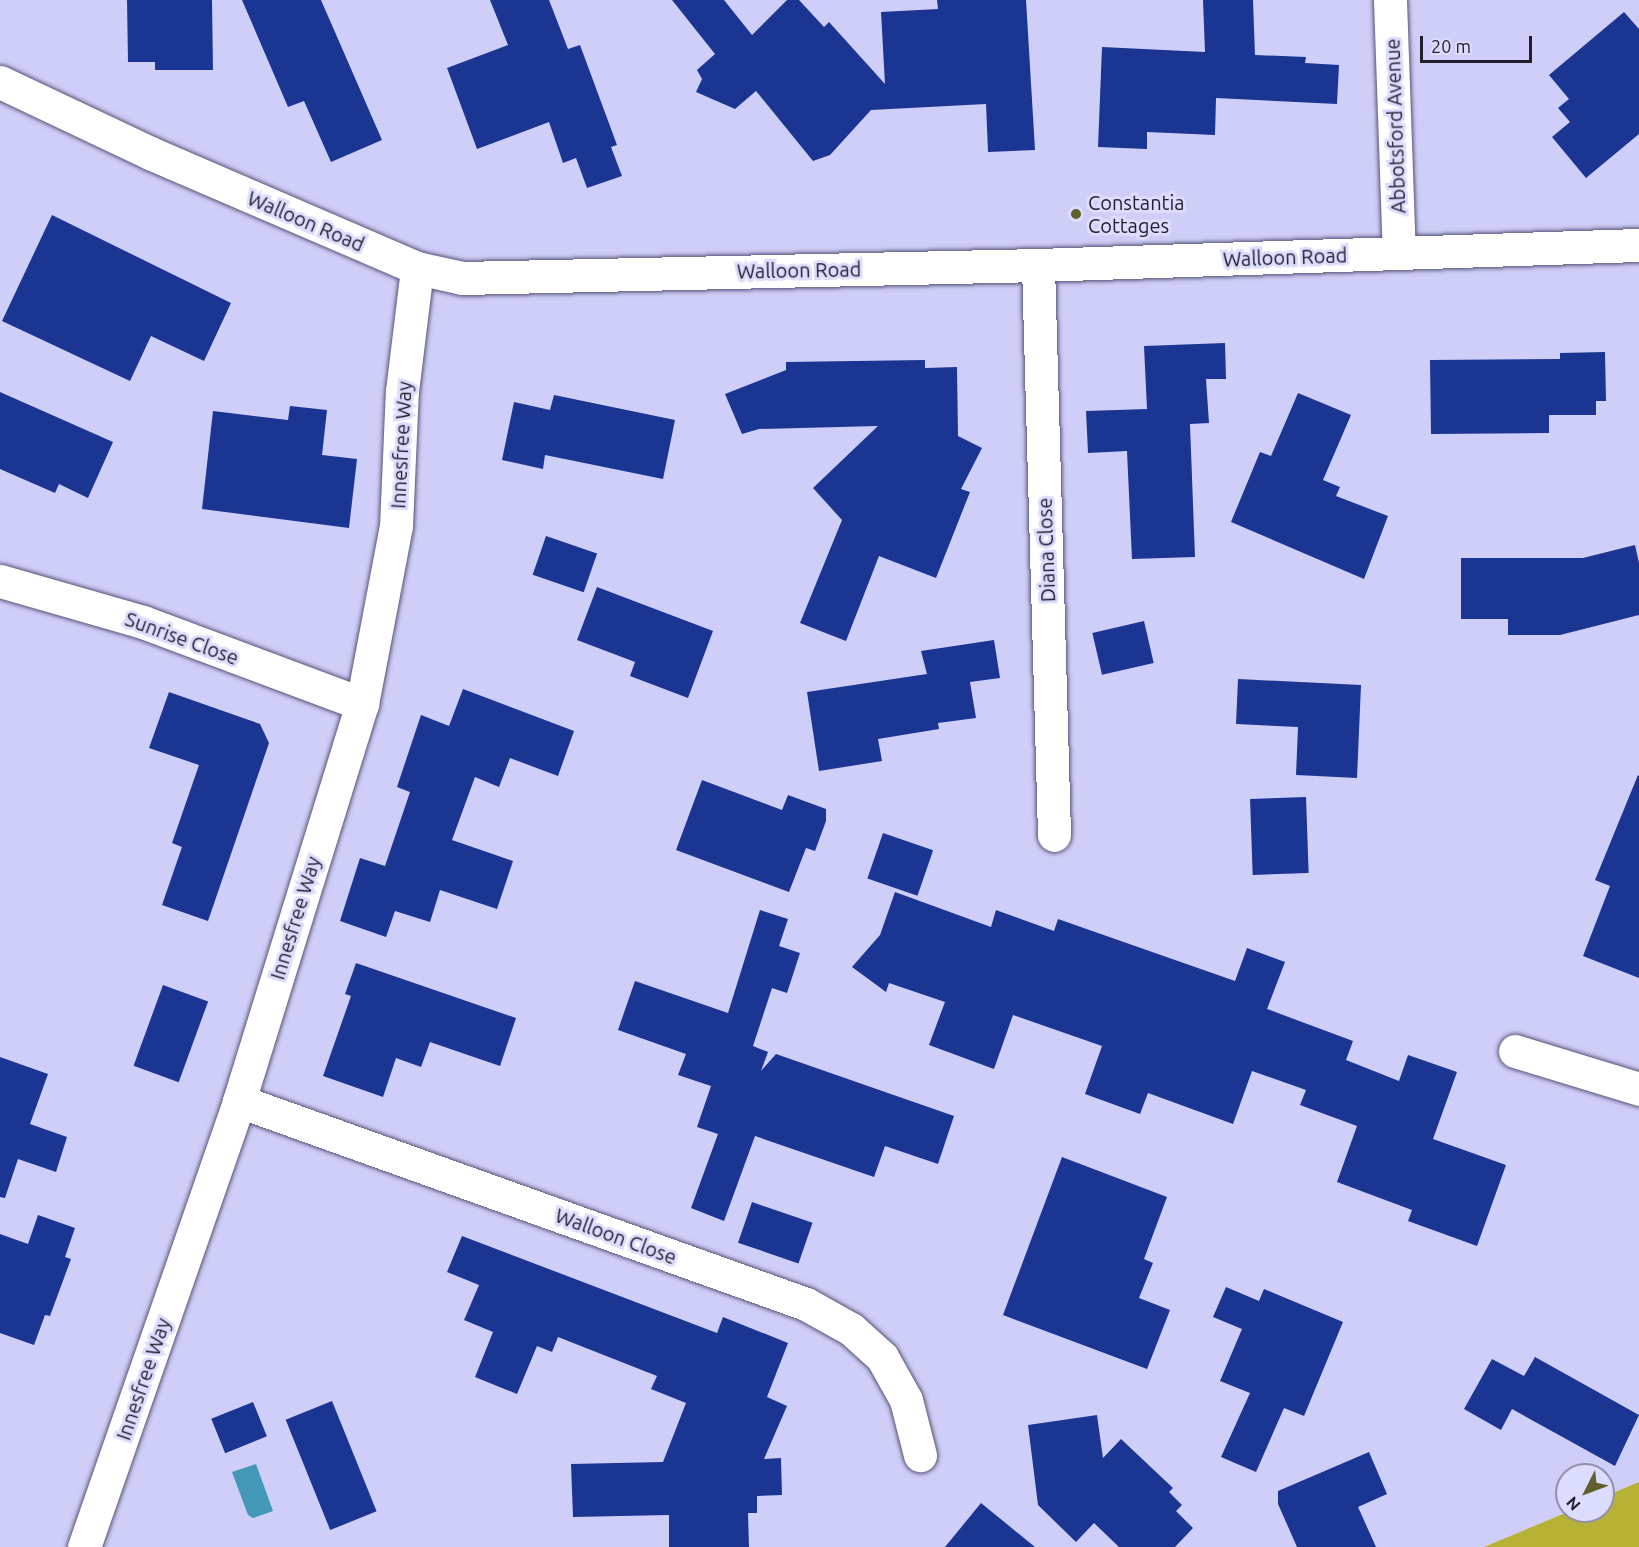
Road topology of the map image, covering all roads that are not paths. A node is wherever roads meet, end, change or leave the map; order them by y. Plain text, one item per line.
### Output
1 (1390, 0) edge
2 (0, 82) edge
3 (1639, 245) edge
4 (1399, 253) junction
5 (1038, 265) junction
6 (417, 268) junction
7 (0, 581) edge
8 (362, 705) junction
9 (1054, 835) dead end
10 (1515, 1051) dead end
11 (1639, 1089) edge
12 (239, 1101) junction
13 (920, 1455) dead end
14 (91, 1543) edge

1 - 4 street, Abbotsford Avenue
2 - 6 street, Walloon Road
3 - 4 street, Walloon Road
4 - 5 street, Walloon Road
5 - 6 street, Walloon Road
5 - 9 street, Diana Close
6 - 8 street, Innesfree Way
7 - 8 street, Sunrise Close
8 - 12 street, Innesfree Way
10 - 11 street
12 - 13 street, Walloon Close
12 - 14 street, Innesfree Way

